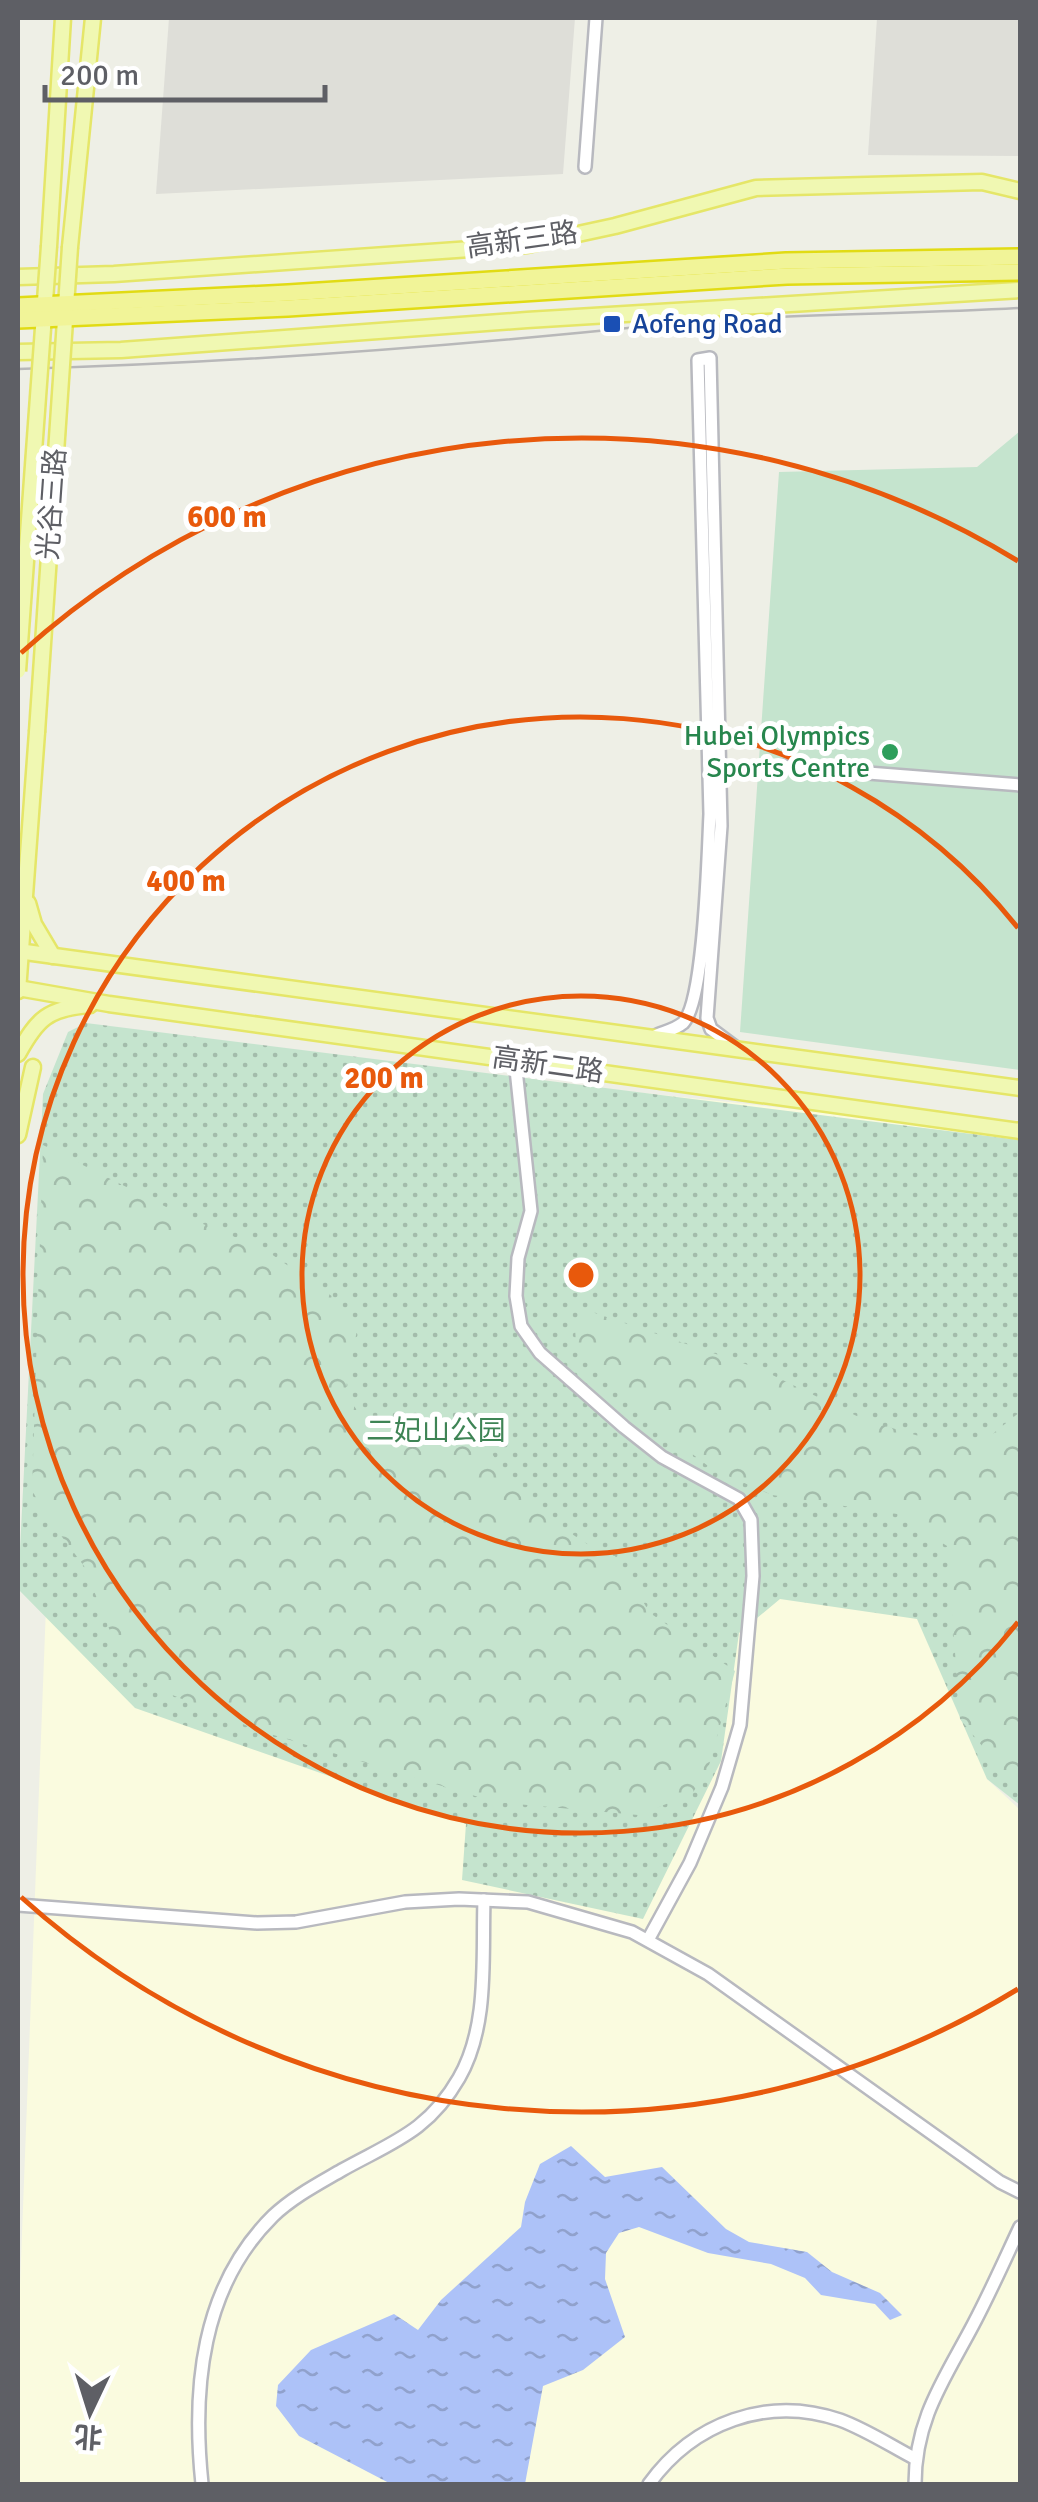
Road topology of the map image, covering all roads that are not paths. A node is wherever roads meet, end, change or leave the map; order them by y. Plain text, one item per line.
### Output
1 (62, 18) edge
2 (93, 18) edge
3 (596, 18) edge
4 (585, 167) dead end
5 (1020, 191) edge
6 (1020, 257) edge
7 (1020, 272) edge
8 (18, 276) edge
9 (1020, 290) edge
10 (18, 306) edge
11 (18, 320) edge
12 (18, 352) edge
13 (18, 671) edge
14 (779, 766) dead end
15 (1020, 769) edge
16 (1020, 785) edge
17 (26, 894) junction
18 (19, 951) edge
19 (53, 956) junction
20 (18, 989) edge
21 (109, 1004) junction
22 (655, 1036) junction
23 (739, 1050) junction
24 (18, 1054) edge
25 (515, 1060) junction
26 (33, 1067) dead end
27 (1020, 1088) edge
28 (1020, 1131) edge
29 (18, 1135) edge
30 (484, 1900) junction
31 (18, 1904) edge
32 (648, 1940) junction
33 (1020, 2192) edge
34 (1020, 2227) edge
35 (916, 2459) junction
36 (202, 2484) edge
37 (649, 2484) edge
38 (915, 2484) edge

1 - 13 main road, 光谷三路, bridge
2 - 17 main road, 光谷三路, bridge
3 - 4 street
5 - 8 main road, 高新三路
6 - 10 highway, 高新三路, bridge
7 - 11 highway, 高新三路, bridge
9 - 12 main road
14 - 16 street
15 - 16 street
17 - 18 main road, 光谷三路
17 - 19 main road
18 - 19 main road, 高新二路
18 - 20 main road, 光谷三路
19 - 22 main road, 高新二路
20 - 21 main road, 高新二路
21 - 24 main road
21 - 25 main road, 高新二路
22 - 23 main road, 高新二路
22 - 23 street
23 - 27 main road, 高新二路
25 - 28 main road, 高新二路
25 - 32 street
26 - 29 main road
30 - 31 street
30 - 32 street
30 - 36 street
32 - 33 street
34 - 35 street
35 - 37 street
35 - 38 street

